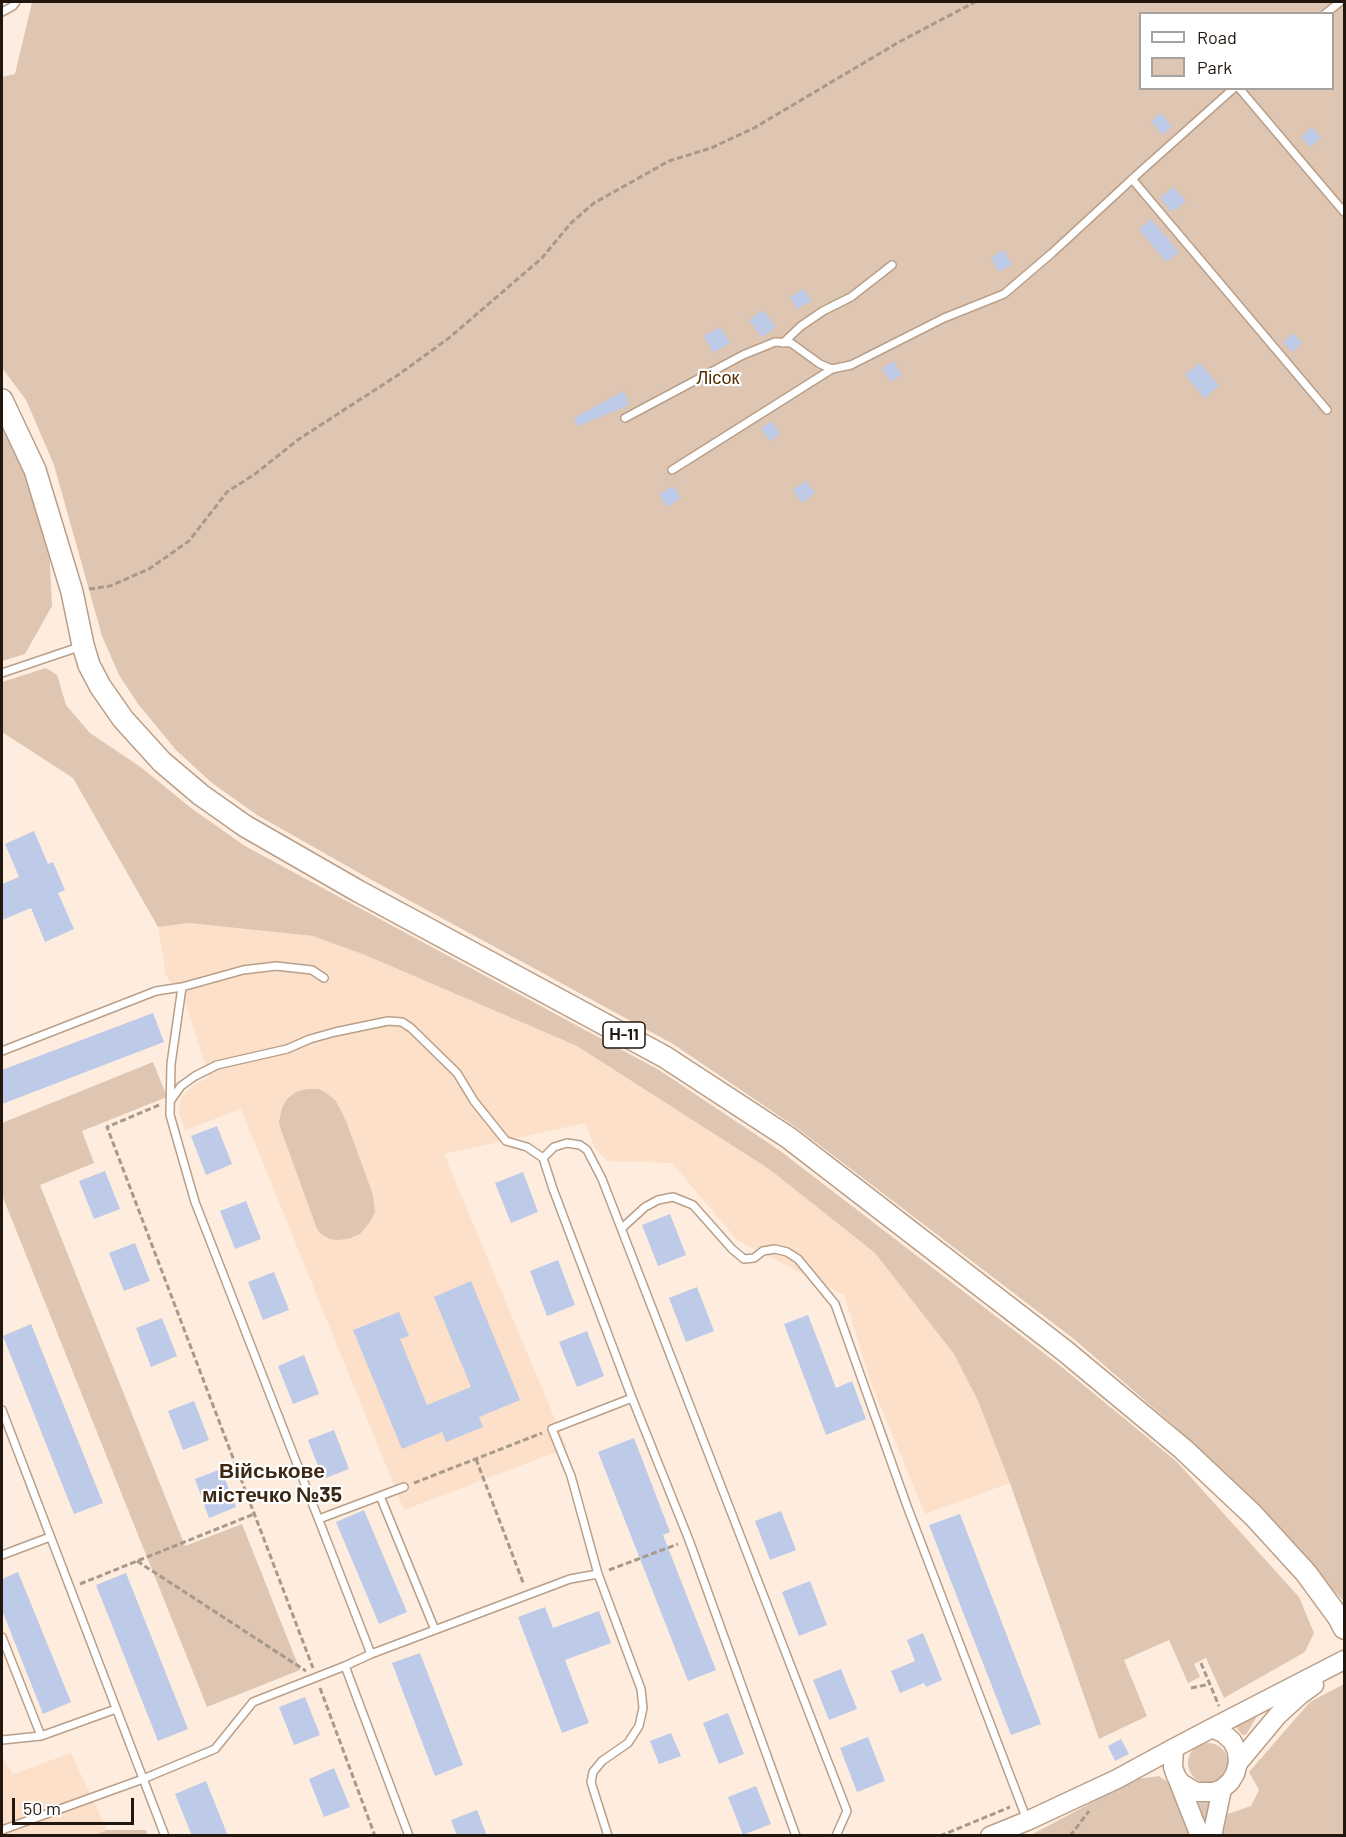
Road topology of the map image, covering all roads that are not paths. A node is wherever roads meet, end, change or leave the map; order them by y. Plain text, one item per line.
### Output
1 (16, 2) edge
2 (1340, 2) edge
3 (2, 12) edge
4 (1328, 12) edge
5 (1232, 90) edge
6 (1241, 90) edge
7 (1132, 179) junction
8 (1344, 212) edge
9 (892, 265) dead end
10 (783, 343) junction
11 (832, 369) junction
12 (2, 400) edge
13 (1327, 410) dead end
14 (625, 418) dead end
15 (672, 470) dead end
16 (83, 645) junction
17 (2, 673) edge
18 (324, 978) dead end
19 (182, 987) junction
20 (2, 1051) edge
21 (171, 1100) junction
22 (543, 1158) junction
23 (622, 1228) junction
24 (632, 1398) junction
25 (2, 1410) edge
26 (404, 1486) road end
27 (380, 1496) junction
28 (319, 1519) junction
29 (50, 1537) junction
30 (2, 1555) edge
31 (598, 1574) junction
32 (1344, 1628) edge
33 (435, 1630) junction
34 (2, 1637) edge
35 (371, 1654) junction
36 (1344, 1662) edge
37 (345, 1666) junction
38 (116, 1708) junction
39 (1212, 1728) junction
40 (41, 1736) junction
41 (2, 1740) edge
42 (1174, 1748) junction
43 (1238, 1763) junction
44 (1176, 1776) junction
45 (143, 1779) junction
46 (1222, 1789) junction
47 (1027, 1821) junction
48 (2, 1830) edge
49 (165, 1836) edge
50 (409, 1836) edge
51 (608, 1836) edge
52 (796, 1836) edge
53 (836, 1836) edge
54 (990, 1836) edge
55 (1200, 1836) edge
56 (1212, 1836) edge

1 - 3 lane
2 - 4 lane
5 - 7 lane
6 - 8 lane
7 - 11 lane
7 - 13 lane
9 - 10 lane
10 - 11 lane
10 - 14 lane
11 - 15 lane
12 - 16 main road, Н-11
16 - 17 lane
16 - 32 main road, Н-11
18 - 19 lane
19 - 20 lane
19 - 21 lane
21 - 22 lane
21 - 28 lane
22 - 23 lane
22 - 24 lane
23 - 47 lane
23 - 53 lane
24 - 31 lane
24 - 52 lane
25 - 29 lane
26 - 27 lane
27 - 28 lane
27 - 33 lane
28 - 35 lane
29 - 30 lane
29 - 38 lane
31 - 33 lane
31 - 51 lane
33 - 35 lane
34 - 40 lane
35 - 37 lane
36 - 39 street
36 - 43 street
37 - 45 lane
37 - 50 lane
38 - 40 lane
38 - 45 lane
39 - 42 street
39 - 43 street
40 - 41 lane
42 - 44 street
42 - 47 street
43 - 46 street
44 - 46 street
44 - 55 street
45 - 48 lane
45 - 49 lane
46 - 56 street
47 - 54 street

